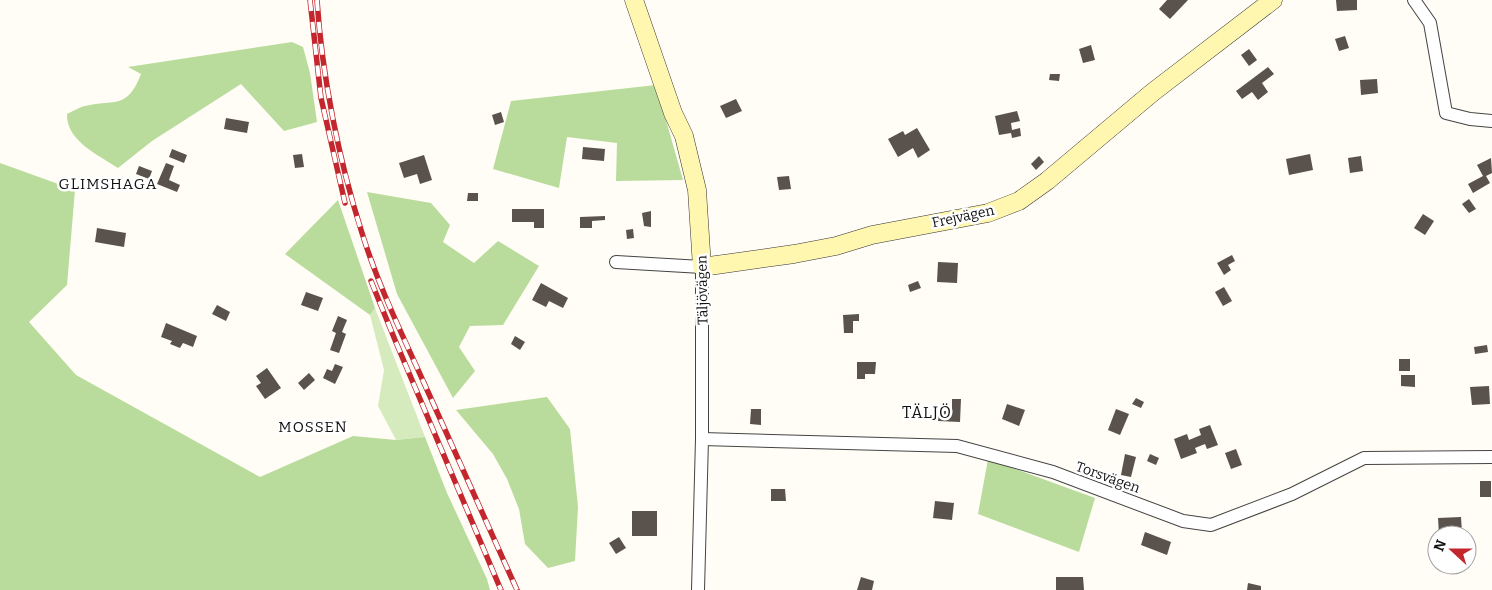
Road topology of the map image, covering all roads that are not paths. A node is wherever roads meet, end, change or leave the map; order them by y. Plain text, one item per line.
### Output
1 (635, 0) edge
2 (1272, 0) edge
3 (1414, 0) edge
4 (1492, 120) edge
5 (616, 262) dead end
6 (702, 268) junction
7 (702, 439) junction
8 (1492, 457) edge
9 (698, 590) edge

1 - 6 street, Täljövägen
2 - 6 street, Frejvägen
3 - 4 street
5 - 6 street, Frejvägen
6 - 7 street, Täljövägen
7 - 8 street, Torsvägen
7 - 9 street, Täljövägen

